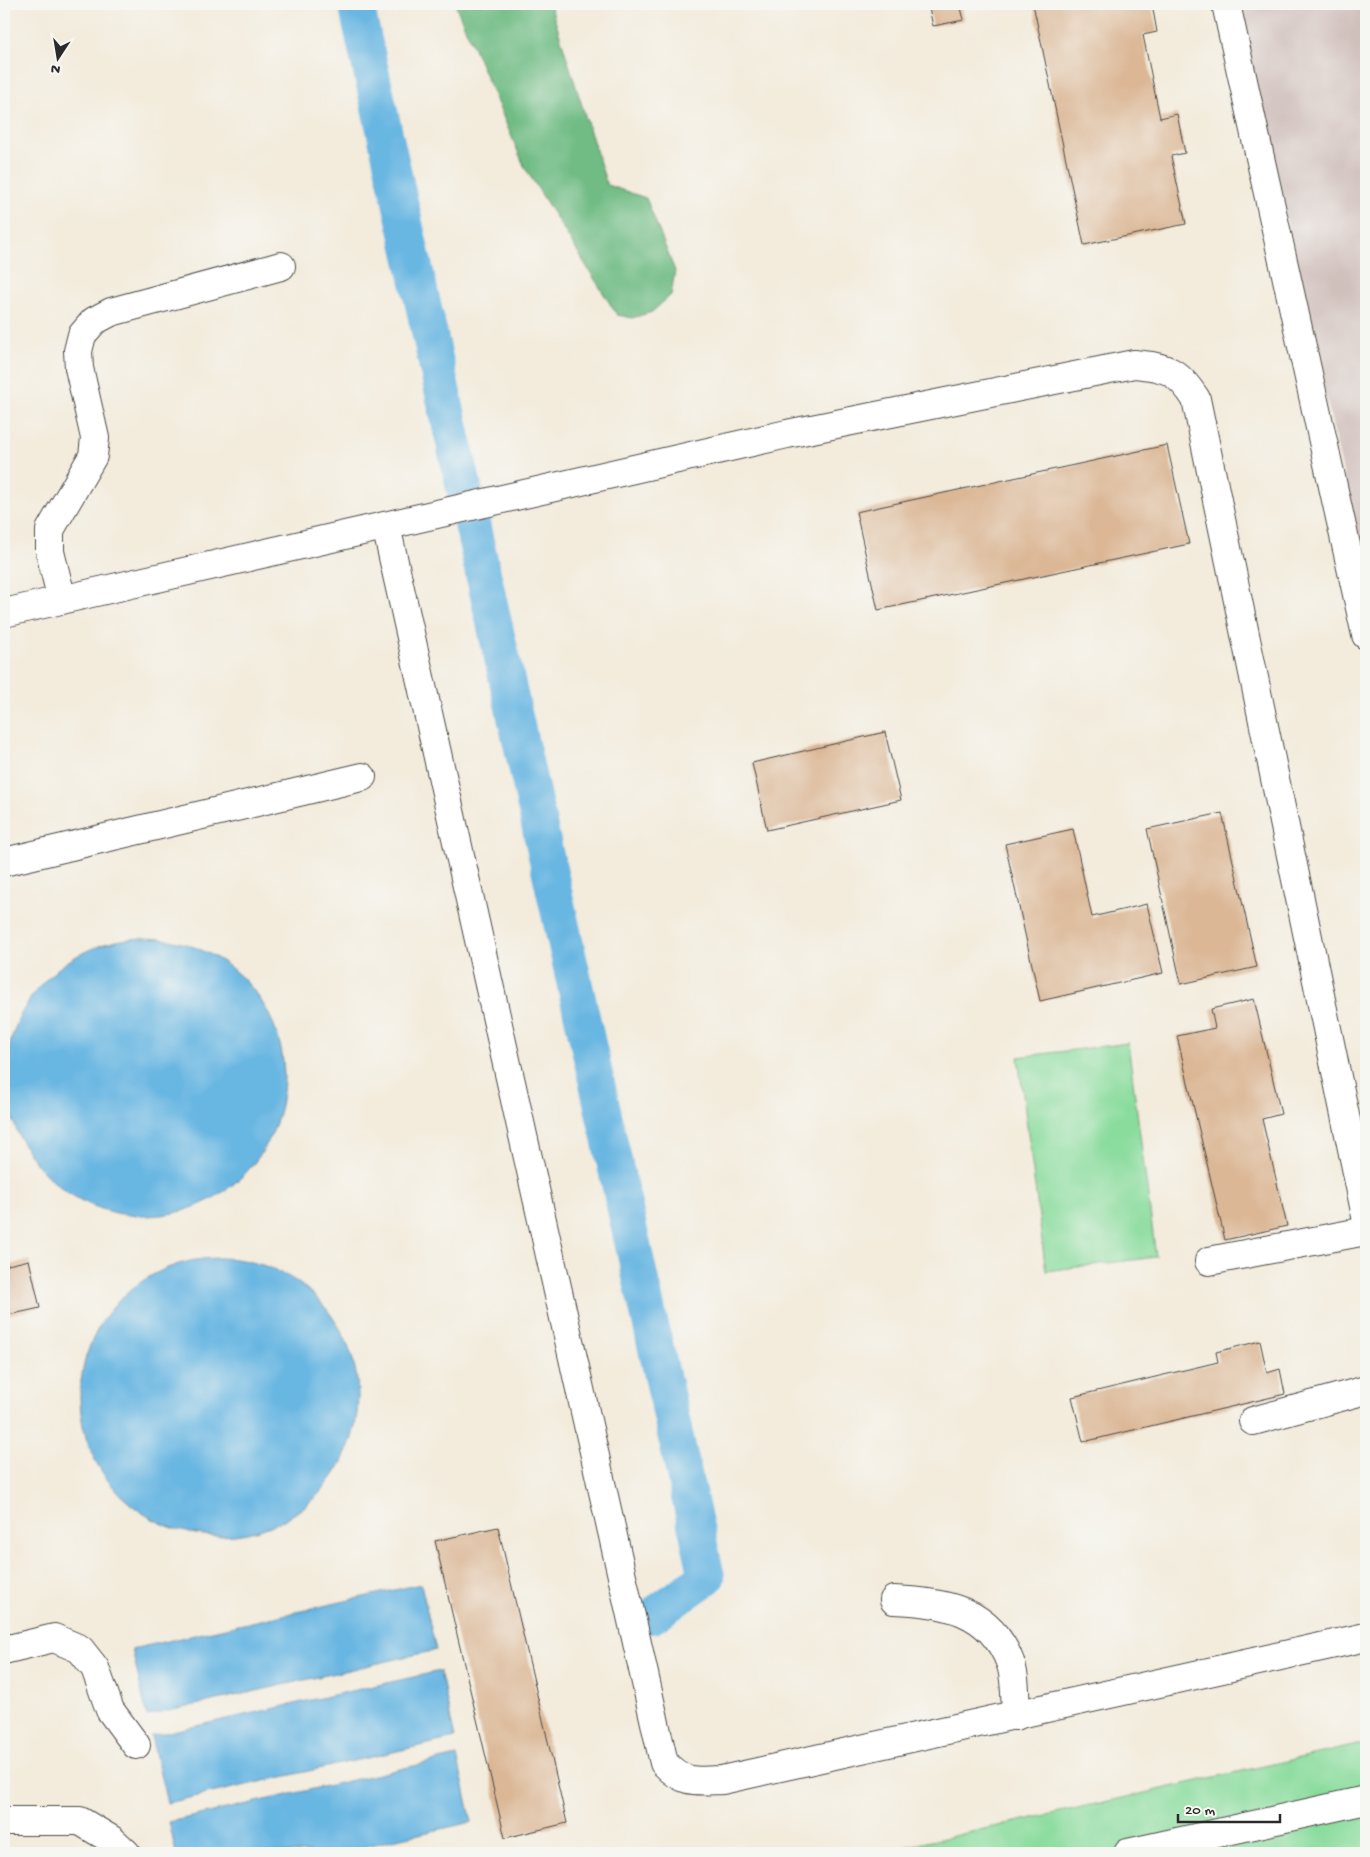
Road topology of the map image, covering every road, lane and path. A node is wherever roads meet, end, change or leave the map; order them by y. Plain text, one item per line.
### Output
1 (1226, 4) edge
2 (281, 266) dead end
3 (386, 526) junction
4 (62, 600) junction
5 (4, 613) edge
6 (1366, 635) edge
7 (362, 776) dead end
8 (4, 862) edge
9 (1366, 1216) edge
10 (1366, 1231) edge
11 (1209, 1261) dead end
12 (1366, 1390) edge
13 (1253, 1421) dead end
14 (894, 1600) dead end
15 (1366, 1637) edge
16 (4, 1650) edge
17 (1016, 1716) junction
18 (136, 1745) dead end
19 (1366, 1800) edge
20 (4, 1821) edge
21 (126, 1853) edge
22 (1128, 1853) edge

1 - 6 street
2 - 4 street
3 - 4 street
3 - 9 street
3 - 17 street
4 - 5 street
7 - 8 street
10 - 11 street
12 - 13 street
14 - 17 street
15 - 17 street
16 - 18 street
19 - 22 street
20 - 21 street

